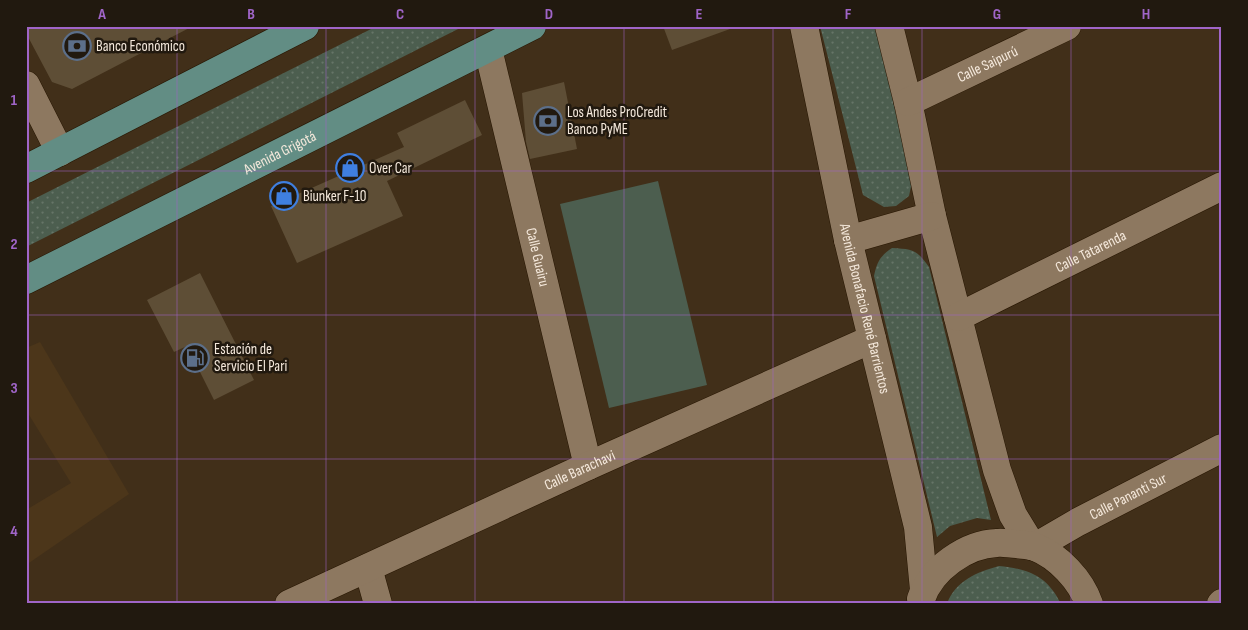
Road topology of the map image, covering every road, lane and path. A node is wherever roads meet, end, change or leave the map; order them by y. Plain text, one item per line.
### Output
1 (305, 26) edge
2 (532, 26) edge
3 (804, 26) edge
4 (889, 26) edge
5 (1067, 26) edge
6 (488, 49) junction
7 (26, 85) edge
8 (908, 102) junction
9 (60, 152) junction
10 (26, 169) edge
11 (1222, 186) edge
12 (932, 216) junction
13 (848, 240) junction
14 (26, 280) edge
15 (958, 317) junction
16 (872, 339) junction
17 (1222, 448) edge
18 (588, 466) junction
19 (1034, 546) junction
20 (368, 568) junction
21 (922, 597) edge
22 (289, 604) edge
23 (378, 604) edge
24 (1089, 604) edge

1 - 9 main road
2 - 6 main road, Avenida Grigotá
3 - 13 street, Avenida Bonafacio René Barrientos
4 - 8 street
5 - 8 street, Calle Saipurú
6 - 14 main road, Avenida Grigotá
6 - 18 street, Calle Guairu
7 - 9 street
8 - 12 street
9 - 10 main road
11 - 15 street, Calle Tatarenda
12 - 13 street
12 - 15 street
13 - 16 street, Avenida Bonafacio René Barrientos
15 - 19 street
16 - 18 street, Calle Barachavi
16 - 21 street, Avenida Bonafacio René Barrientos
17 - 19 street, Calle Pananti Sur
18 - 20 street, Calle Barachavi
19 - 21 street
19 - 24 street
20 - 22 street, Calle Barachavi
20 - 23 street

